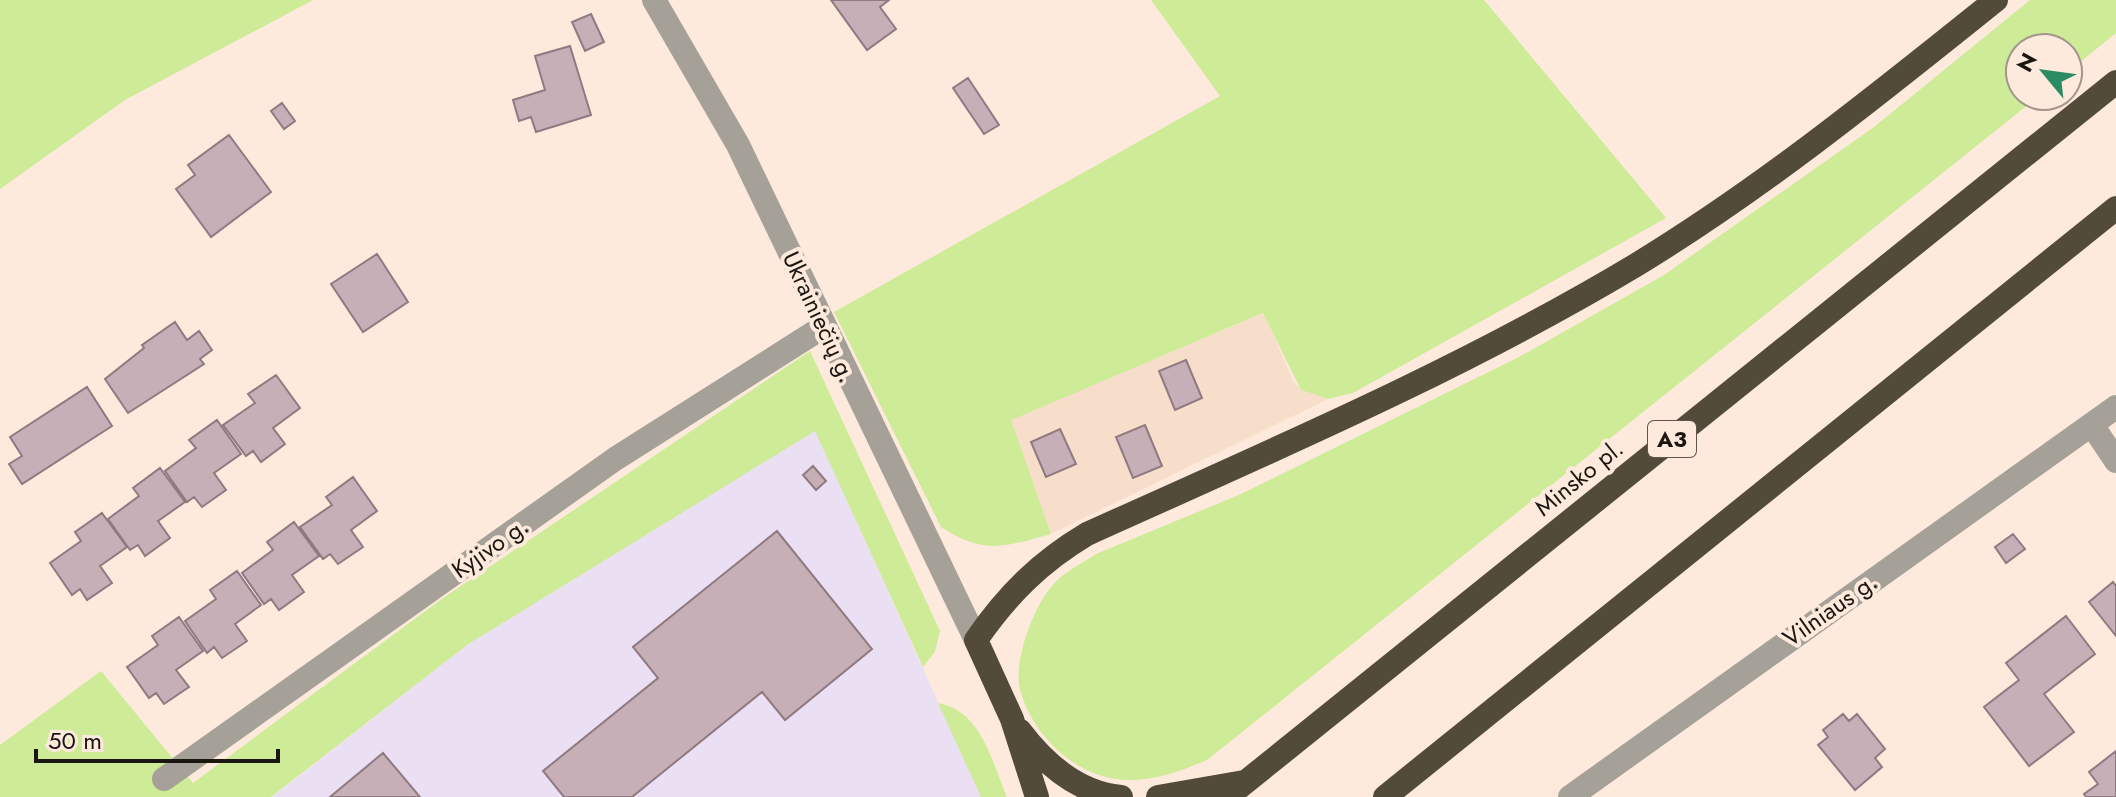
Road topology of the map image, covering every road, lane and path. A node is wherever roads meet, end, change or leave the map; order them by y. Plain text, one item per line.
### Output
1 (654, 0) edge
2 (1996, 0) edge
3 (2116, 82) edge
4 (2116, 208) edge
5 (823, 327) junction
6 (2116, 407) edge
7 (2092, 425) junction
8 (2116, 461) edge
9 (976, 640) junction
10 (1012, 719) junction
11 (164, 779) dead end
12 (1246, 782) junction
13 (1037, 797) edge
14 (1121, 797) edge
15 (1158, 797) edge
16 (1227, 797) edge
17 (1385, 797) edge
18 (1570, 797) edge

1 - 5 street, Ukrainiečių g.
2 - 9 highway
3 - 12 highway, Minsko pl. / A3
4 - 17 highway
5 - 9 street, Ukrainiečių g.
5 - 11 street, Kyjivo g.
6 - 7 street, Vilniaus g.
7 - 8 street
7 - 18 street, Vilniaus g.
9 - 10 highway
10 - 13 highway
10 - 14 highway
12 - 15 highway
12 - 16 highway, Minsko pl. / A3

